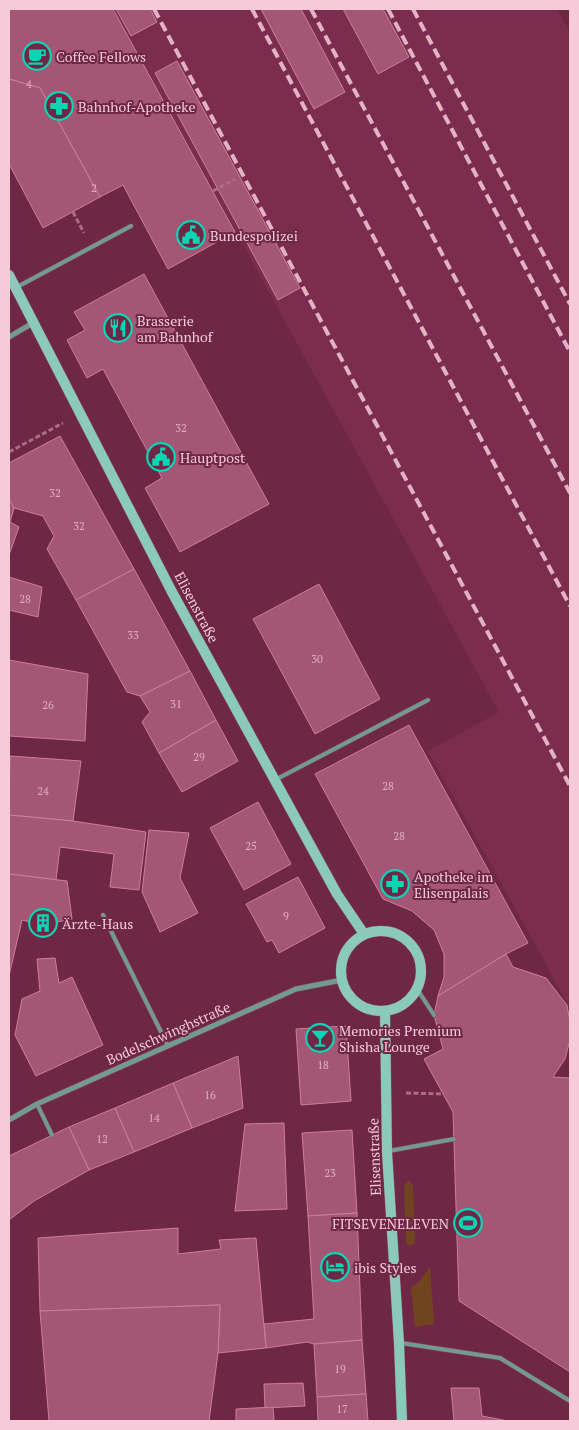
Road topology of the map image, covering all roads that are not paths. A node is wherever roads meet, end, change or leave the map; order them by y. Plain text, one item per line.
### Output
1 (131, 226) dead end
2 (9, 275) edge
3 (15, 288) junction
4 (34, 322) junction
5 (9, 337) edge
6 (428, 700) dead end
7 (275, 780) junction
8 (103, 915) dead end
9 (364, 934) junction
10 (342, 980) junction
11 (417, 988) junction
12 (385, 1011) junction
13 (434, 1015) dead end
14 (168, 1046) junction
15 (37, 1104) junction
16 (9, 1120) edge
17 (52, 1135) dead end
18 (454, 1139) dead end
19 (386, 1152) junction
20 (399, 1343) junction
21 (570, 1401) edge
22 (402, 1421) edge

1 - 3 lane
2 - 3 street, Elisenstraße
3 - 4 street, Elisenstraße
4 - 5 street
4 - 7 street, Elisenstraße
6 - 7 lane
7 - 9 street, Elisenstraße
8 - 14 lane
9 - 10 street
9 - 11 street
10 - 12 street
10 - 14 street, Bodelschwinghstraße
11 - 12 street
11 - 13 lane
12 - 19 street, Elisenstraße
14 - 15 street, Bodelschwinghstraße
15 - 16 street, Bodelschwinghstraße
15 - 17 lane
18 - 19 lane
19 - 20 street, Elisenstraße
20 - 21 lane
20 - 22 street, Elisenstraße

